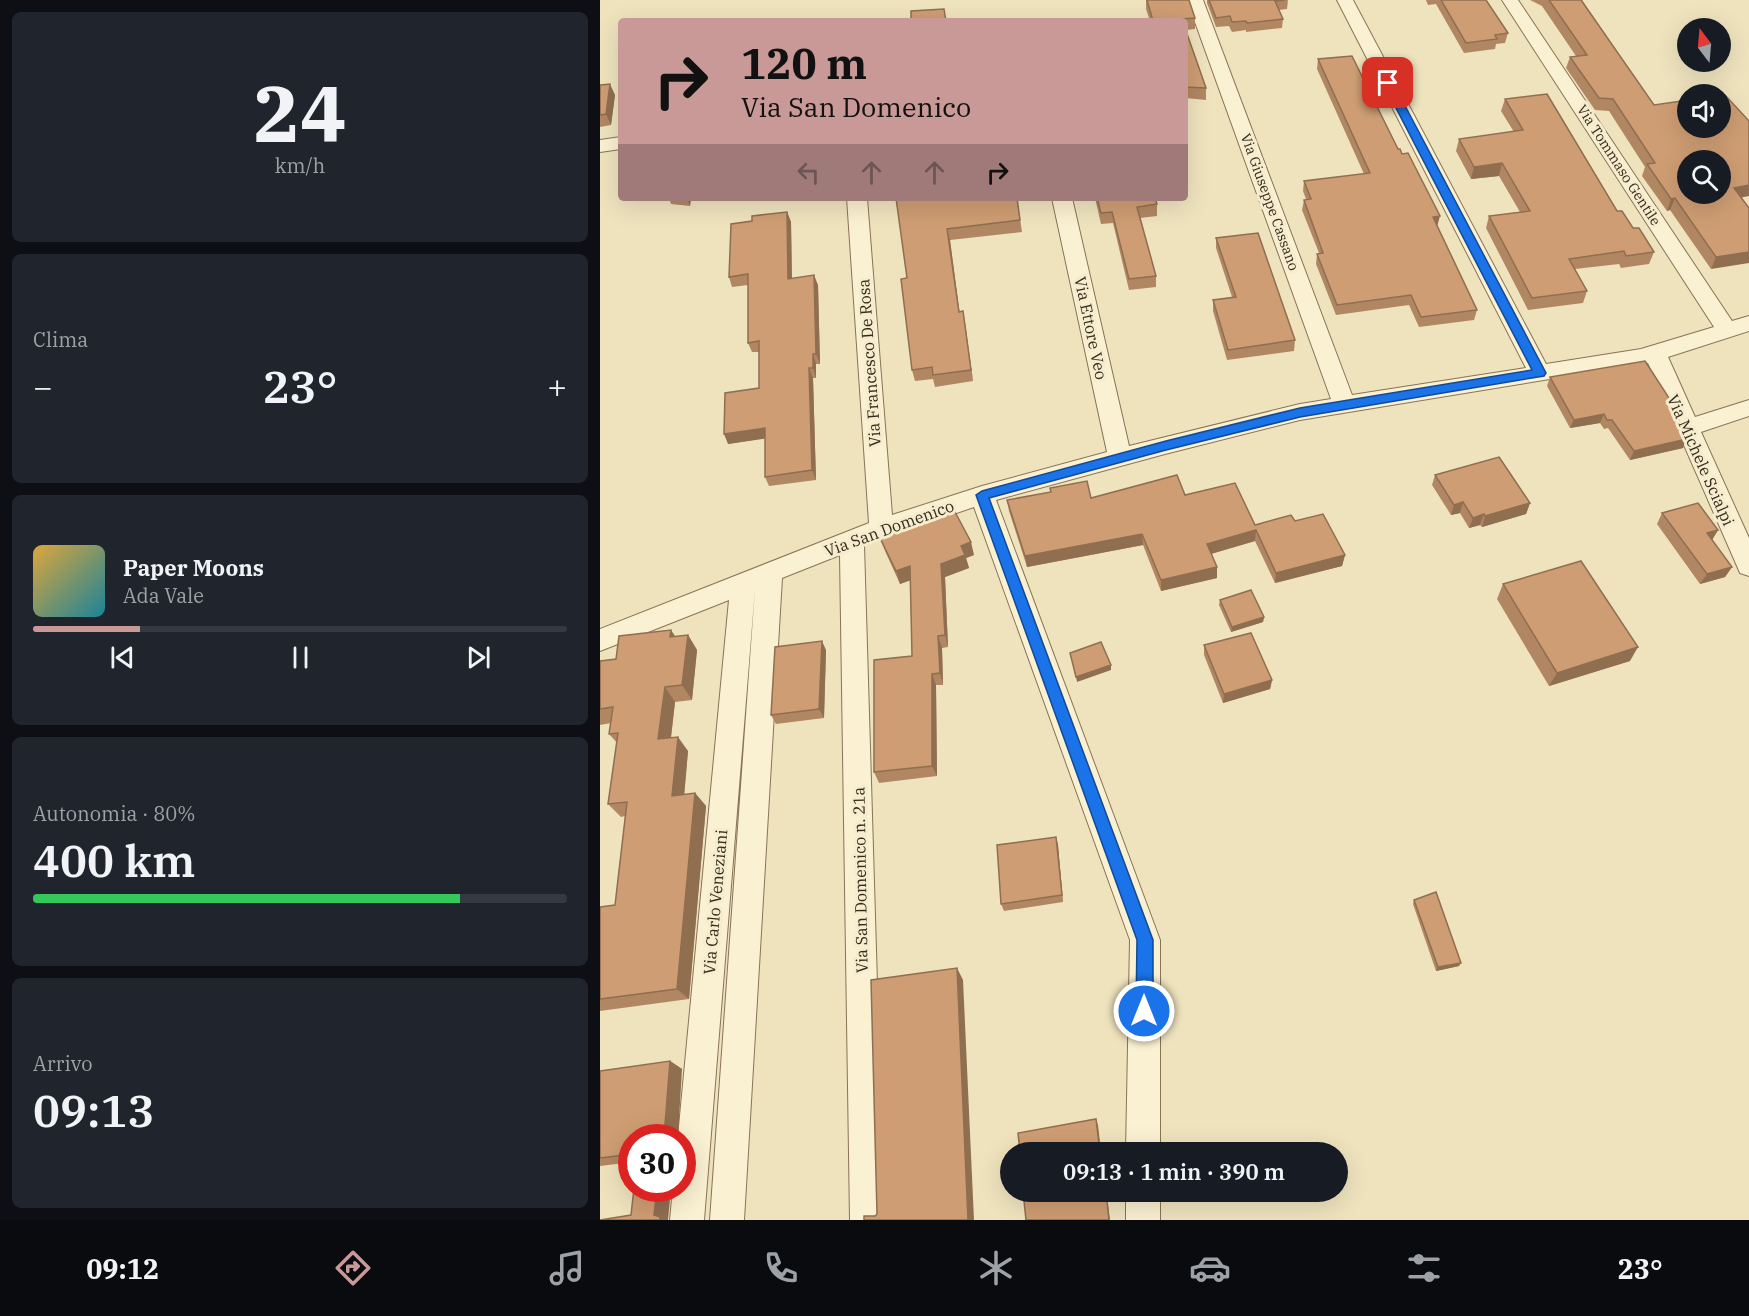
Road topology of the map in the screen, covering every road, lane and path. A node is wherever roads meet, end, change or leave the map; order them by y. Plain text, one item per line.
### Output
1 (1195, 0) edge
2 (1345, 0) edge
3 (1510, 0) edge
4 (618, 143) edge
5 (600, 146) edge
6 (857, 201) edge
7 (1063, 201) edge
8 (1749, 323) edge
9 (1727, 330) junction
10 (1655, 352) junction
11 (1540, 373) junction
12 (1344, 404) junction
13 (1749, 408) edge
14 (1688, 428) junction
15 (1120, 458) junction
16 (982, 495) junction
17 (881, 528) junction
18 (852, 539) junction
19 (1749, 566) edge
20 (771, 573) junction
21 (743, 584) junction
22 (600, 640) edge
23 (1143, 1142) edge
24 (1143, 1202) edge
25 (687, 1220) edge
26 (727, 1220) edge
27 (867, 1220) edge
28 (1143, 1220) edge

1 - 12 street, Via Giuseppe Cassano
2 - 11 street
3 - 9 street, Via Tommaso Gentile
4 - 5 street
6 - 17 street, Via Francesco De Rosa
7 - 15 street, Via Ettore Veo
8 - 9 street, Via San Domenico
9 - 10 street, Via San Domenico
10 - 11 street, Via San Domenico
10 - 14 street, Via Michele Scialpi
11 - 12 street, Via San Domenico
12 - 15 street, Via San Domenico
13 - 14 street
14 - 19 street, Via Michele Scialpi
15 - 16 street, Via San Domenico
16 - 17 street, Via San Domenico
16 - 23 street
17 - 18 street, Via San Domenico
18 - 20 street, Via San Domenico
18 - 27 street, Via San Domenico n. 21a
20 - 21 street, Via San Domenico
20 - 26 street
21 - 22 street, Via San Domenico
21 - 25 street, Via Carlo Veneziani
24 - 28 street

